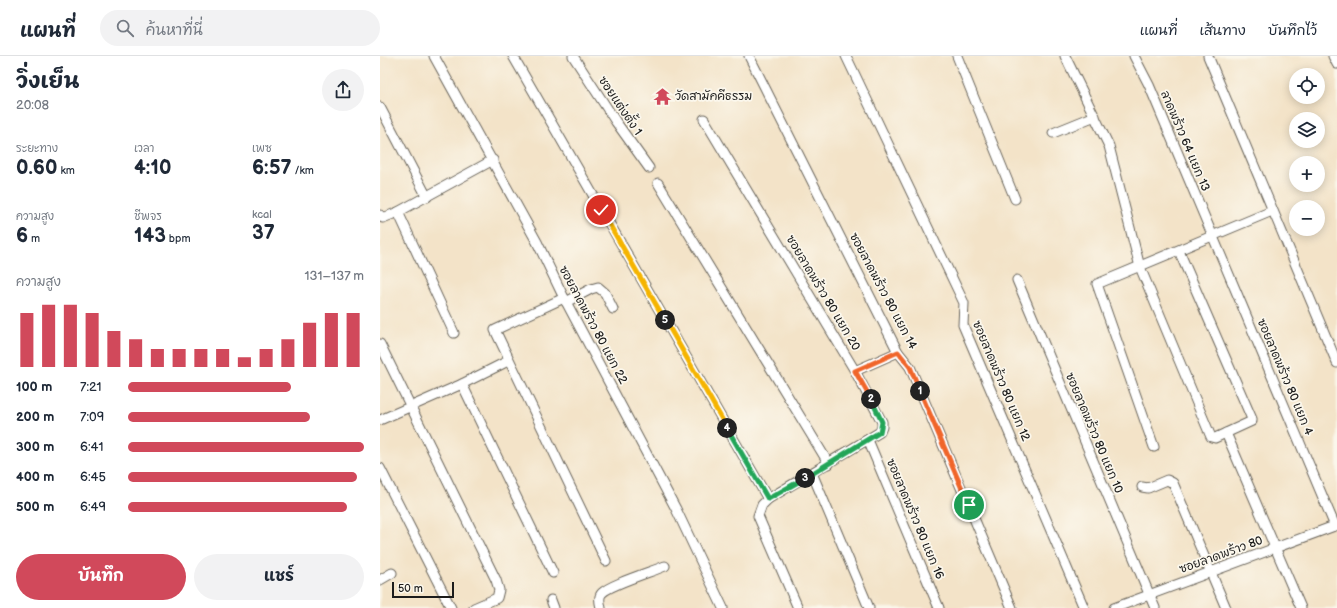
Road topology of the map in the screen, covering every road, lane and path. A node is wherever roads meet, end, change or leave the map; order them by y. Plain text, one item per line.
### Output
1 (434, 56) edge
2 (513, 56) edge
3 (573, 56) edge
4 (749, 56) edge
5 (846, 56) edge
6 (957, 56) edge
7 (1065, 56) edge
8 (1134, 56) edge
9 (1208, 56) edge
10 (1334, 56) edge
11 (1337, 64) edge
12 (380, 107) edge
13 (1095, 116) junction
14 (704, 119) dead end
15 (1053, 133) dead end
16 (493, 160) junction
17 (649, 168) dead end
18 (658, 183) dead end
19 (427, 197) junction
20 (1015, 199) dead end
21 (1272, 211) junction
22 (398, 212) junction
23 (380, 215) edge
24 (1212, 237) junction
25 (1179, 251) junction
26 (1140, 267) junction
27 (1017, 280) dead end
28 (565, 300) junction
29 (614, 308) dead end
30 (454, 333) dead end
31 (380, 344) edge
32 (898, 352) junction
33 (508, 361) junction
34 (1337, 363) edge
35 (855, 371) junction
36 (462, 384) junction
37 (410, 406) junction
38 (380, 420) edge
39 (1226, 434) junction
40 (868, 440) junction
41 (1154, 448) dead end
42 (828, 464) junction
43 (380, 468) edge
44 (812, 473) junction
45 (1142, 487) dead end
46 (768, 499) junction
47 (1336, 525) edge
48 (1274, 548) junction
49 (606, 561) dead end
50 (665, 566) dead end
51 (1211, 572) junction
52 (392, 573) dead end
53 (553, 573) dead end
54 (380, 580) edge
55 (1149, 595) junction
56 (450, 608) edge
57 (474, 608) edge
58 (601, 608) edge
59 (723, 608) edge
60 (798, 608) edge
61 (869, 608) edge
62 (939, 608) edge
63 (1012, 608) edge
64 (1084, 608) edge
65 (1114, 608) edge
66 (1155, 608) edge
67 (1226, 608) edge
68 (1301, 608) edge

1 - 16 street, ซอยลาดพร้าว 80 แยก 22
2 - 46 street
3 - 17 street, ซอยแต่งตั้ง 1
4 - 32 street, ซอยลาดพร้าว 80 แยก 14
5 - 64 street, ซอยลาดพร้าว 80 แยก 12
6 - 20 street
7 - 13 street
8 - 24 street, ลาดพร้าว 64 แยก 13
9 - 21 street
10 - 11 street
12 - 19 street
13 - 15 street
13 - 26 street
14 - 35 street, ซอยลาดพร้าว 80 แยก 20
16 - 19 street
16 - 28 street, ซอยลาดพร้าว 80 แยก 22
18 - 42 street
19 - 22 street
21 - 24 street
21 - 34 street
22 - 23 street
22 - 30 street
24 - 25 street
24 - 47 street, ซอยลาดพร้าว 80 แยก 4
25 - 26 street
25 - 39 street
26 - 39 street
26 - 41 street
27 - 55 street, ซอยลาดพร้าว 80 แยก 10
28 - 29 street
28 - 33 street
28 - 59 street, ซอยลาดพร้าว 80 แยก 22
31 - 37 street
32 - 35 street
32 - 63 street, ซอยลาดพร้าว 80 แยก 14
33 - 36 street
33 - 49 street
35 - 40 street, ซอยลาดพร้าว 80 แยก 20
36 - 37 street
36 - 53 street
37 - 38 street
37 - 57 street
39 - 48 street
40 - 42 street, ซอยลาดพร้าว 80 แยก 20
40 - 62 street, ซอยลาดพร้าว 80 แยก 16
42 - 44 street, ซอยลาดพร้าว 80 แยก 20
43 - 56 street
44 - 46 street, ซอยลาดพร้าว 80 แยก 20
44 - 61 street
45 - 51 street
46 - 60 street, ซอยลาดพร้าว 80 แยก 20
47 - 48 street, ซอยลาดพร้าว 80
48 - 51 street, ซอยลาดพร้าว 80
48 - 68 street
50 - 58 street
51 - 55 street, ซอยลาดพร้าว 80
51 - 67 street
52 - 54 street
55 - 65 street, ซอยลาดพร้าว 80
55 - 66 street, ซอยลาดพร้าว 80 แยก 10

